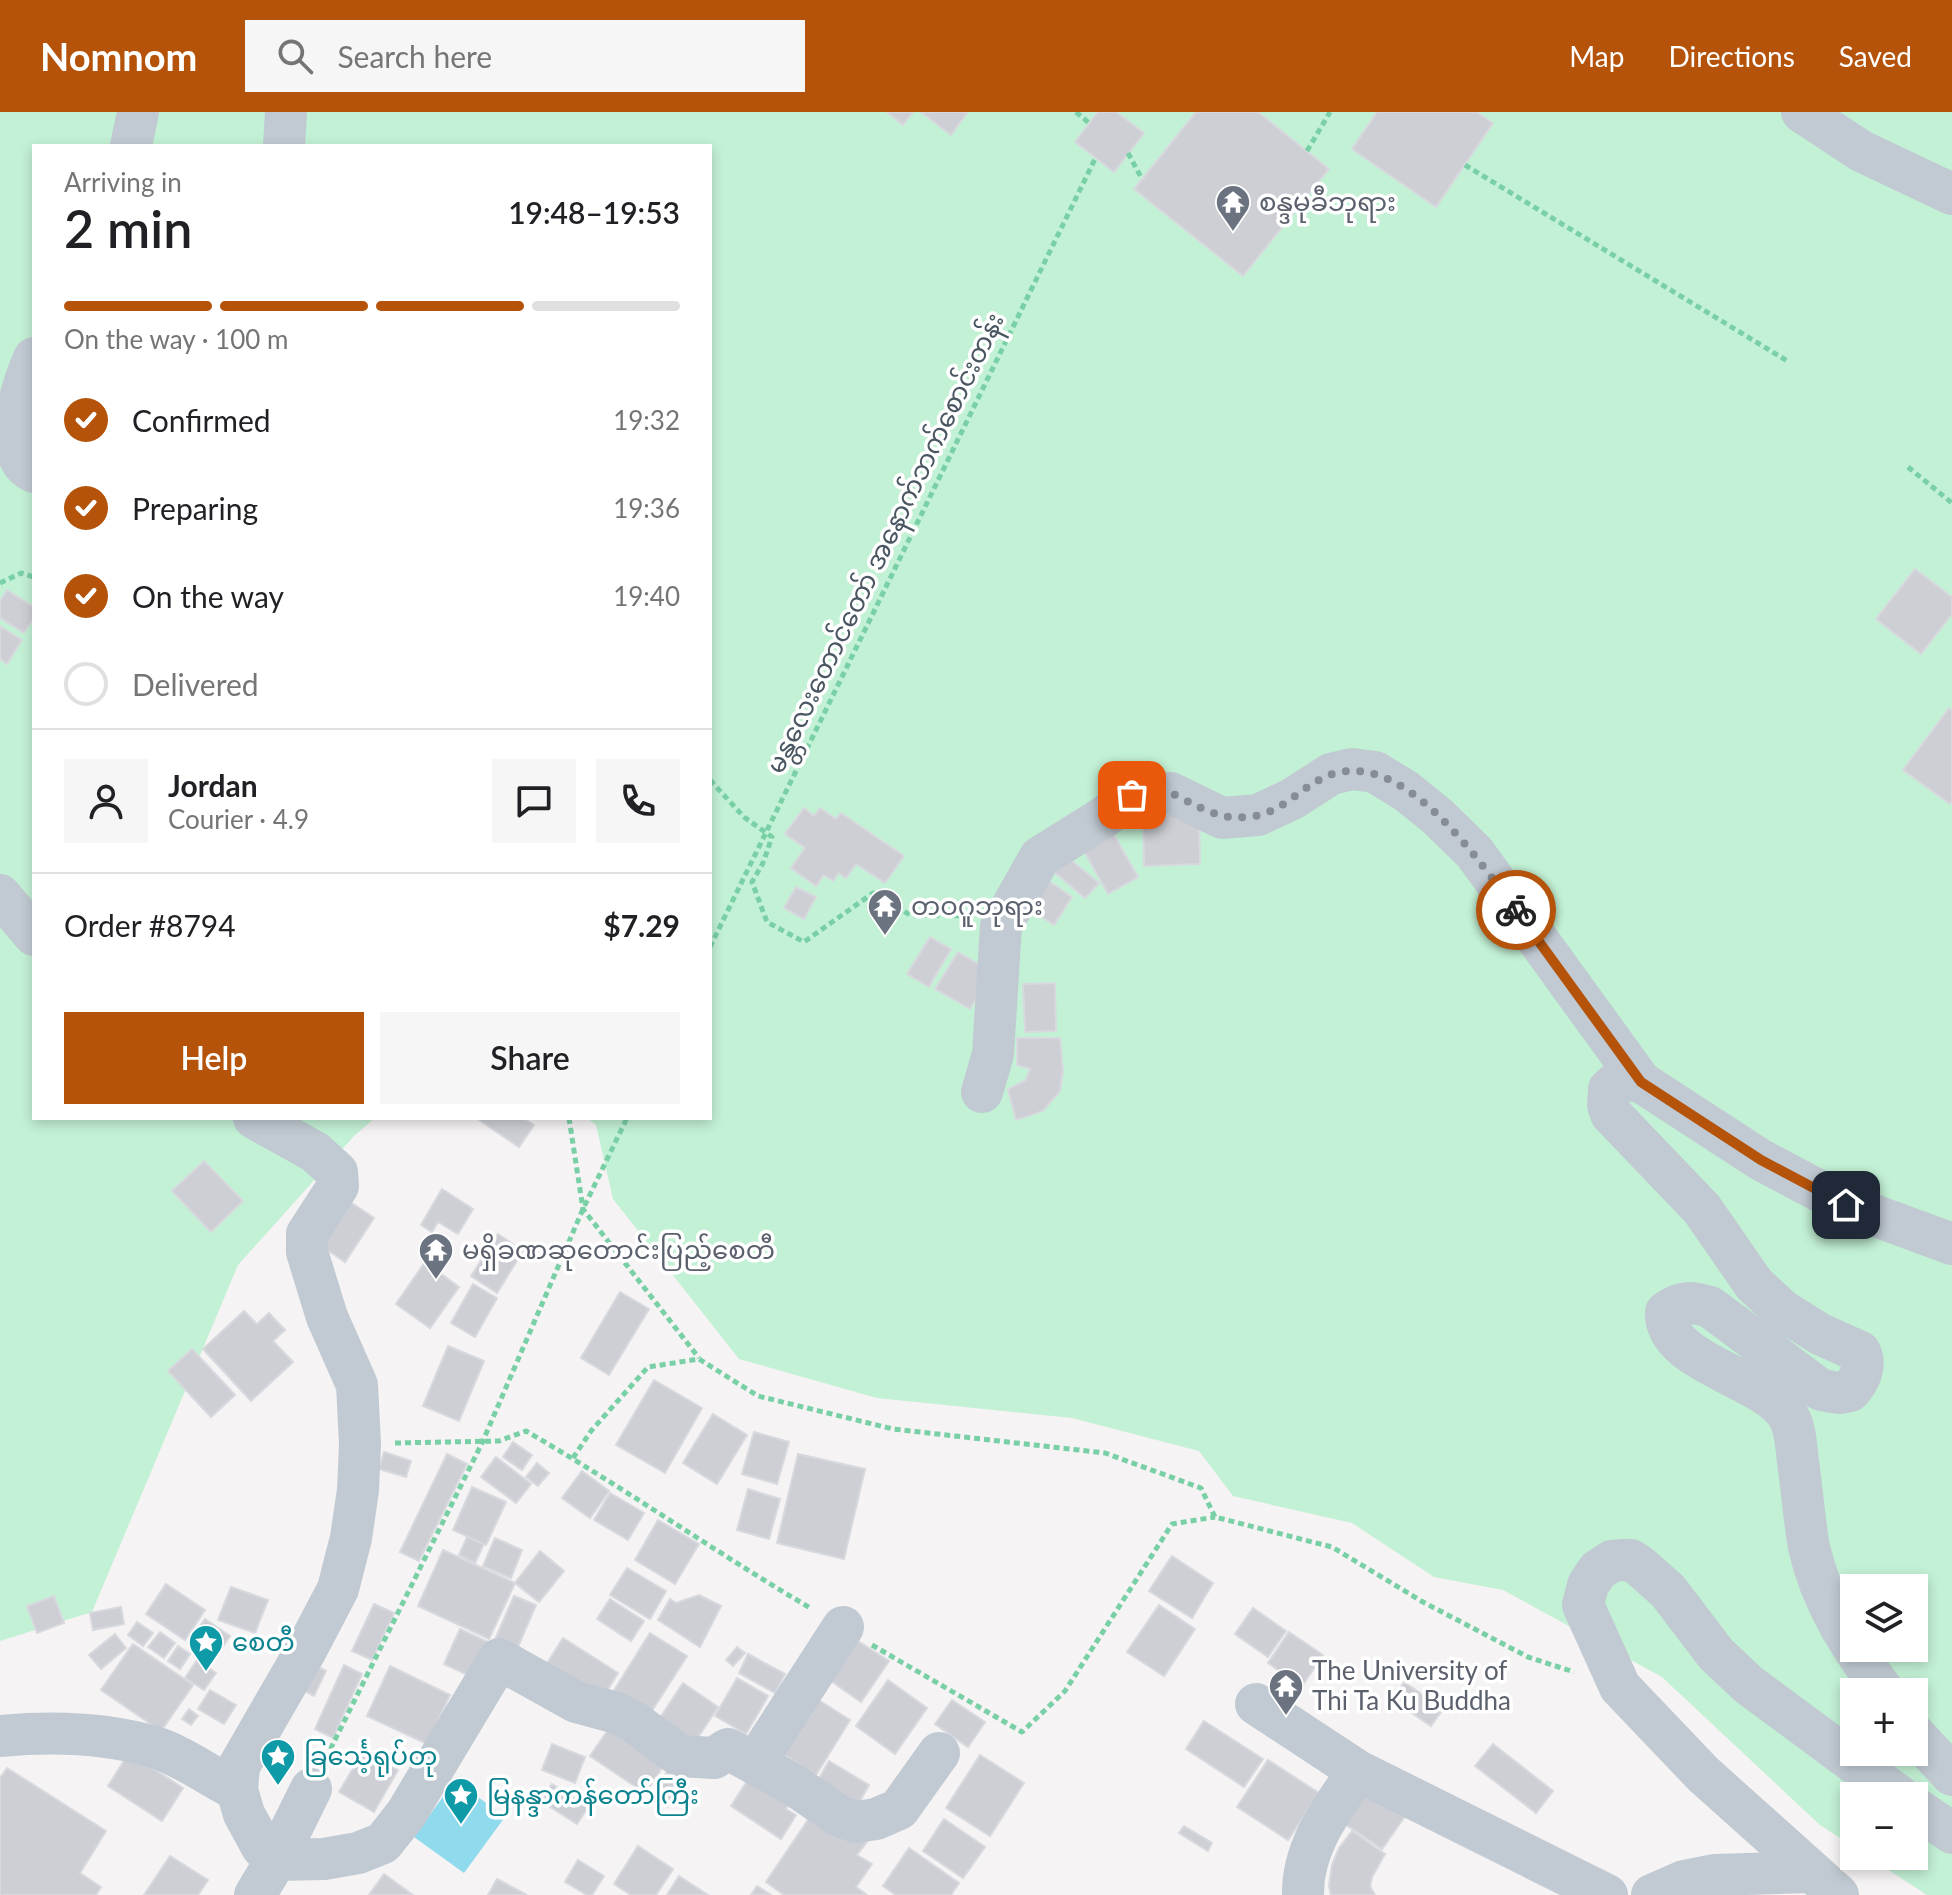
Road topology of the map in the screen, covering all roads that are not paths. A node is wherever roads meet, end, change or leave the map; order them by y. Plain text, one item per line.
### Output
1 (138, 112) edge
2 (286, 112) edge
3 (1802, 112) edge
4 (131, 144) edge
5 (284, 144) edge
6 (1952, 194) edge
7 (32, 363) edge
8 (32, 471) edge
9 (0, 895) edge
10 (32, 933) edge
11 (1641, 1082) junction
12 (982, 1092) dead end
13 (258, 1120) edge
14 (1952, 1244) edge
15 (843, 1627) road end
16 (1874, 1678) edge
17 (1256, 1704) dead end
18 (0, 1736) edge
19 (1928, 1749) edge
20 (939, 1753) dead end
21 (755, 1763) junction
22 (1358, 1771) junction
23 (1952, 1775) edge
24 (1880, 1782) edge
25 (311, 1789) road end
26 (237, 1790) junction
27 (1928, 1817) edge
28 (1952, 1833) edge
29 (276, 1860) junction
30 (1825, 1884) edge
31 (255, 1895) edge
32 (1303, 1895) edge
33 (1607, 1895) edge
34 (1652, 1895) edge

1 - 4 street
2 - 5 street
3 - 6 street
7 - 8 street
9 - 10 street
11 - 12 street
11 - 14 street
11 - 16 street
13 - 26 street
15 - 21 street
17 - 22 street
18 - 26 street
19 - 23 street
20 - 21 street
21 - 29 street
22 - 32 street
22 - 33 street
24 - 30 street
25 - 29 street
26 - 29 street
27 - 28 street
29 - 31 street
30 - 34 street

